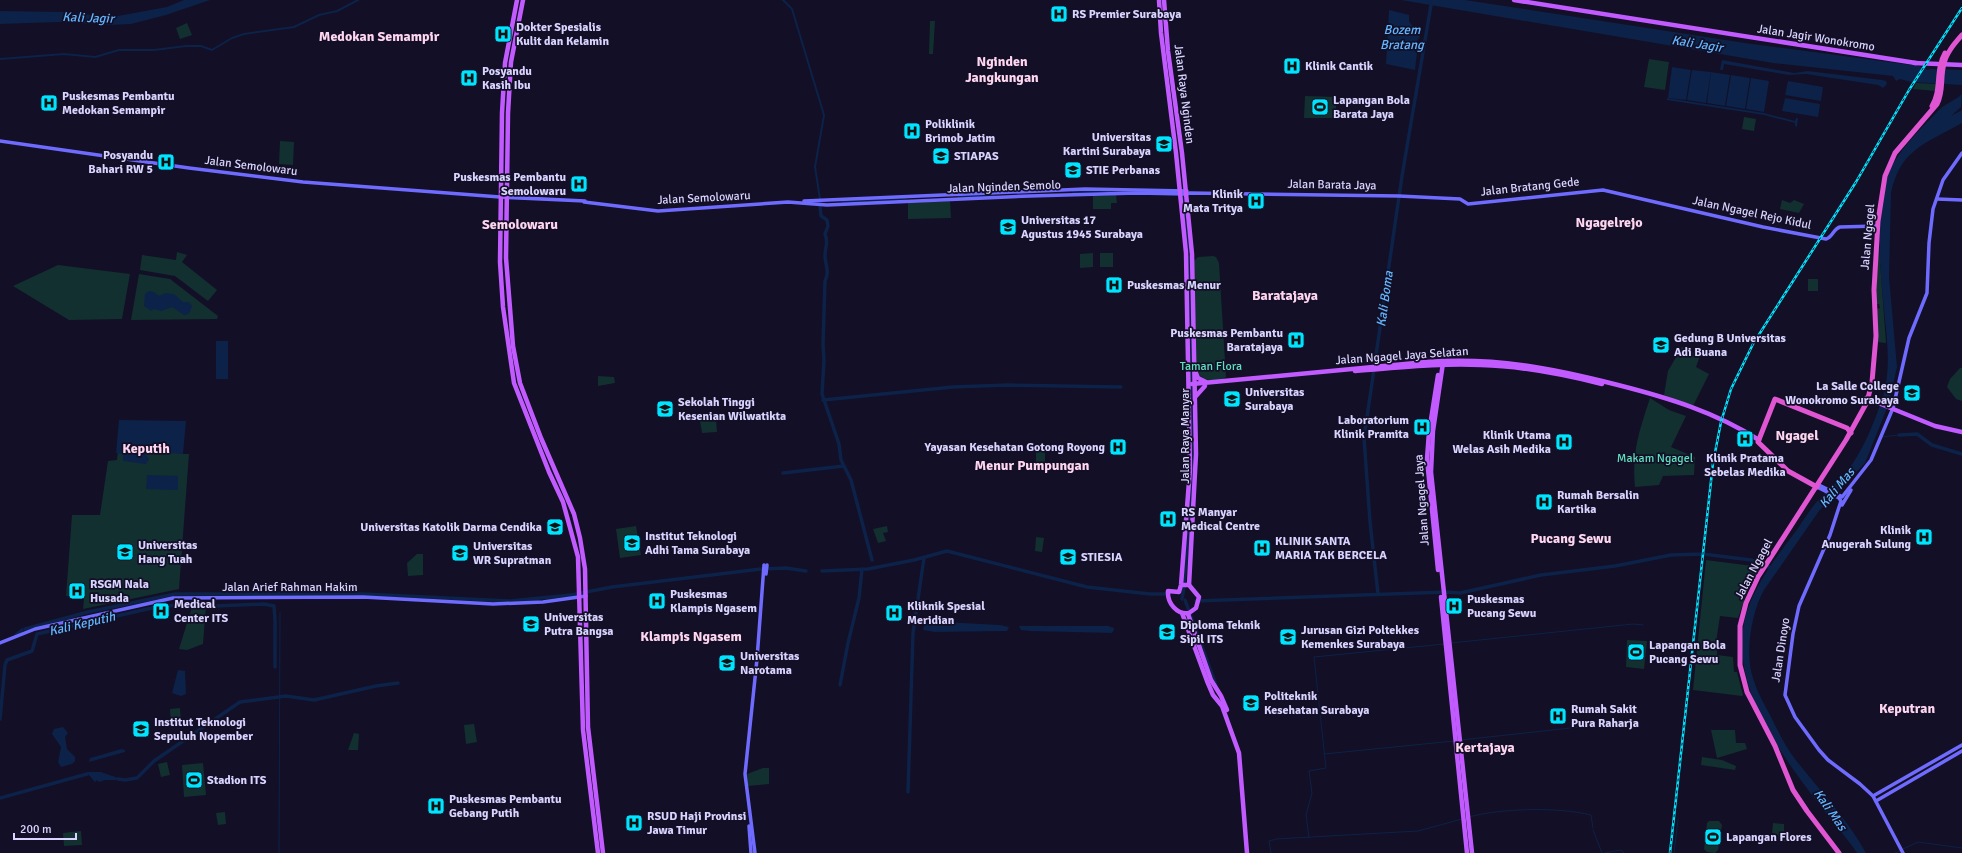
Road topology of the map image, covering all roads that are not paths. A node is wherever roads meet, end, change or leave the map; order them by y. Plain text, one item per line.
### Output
1 (517, 0) edge
2 (523, 0) edge
3 (1159, 0) edge
4 (1164, 0) edge
5 (1514, 0) edge
6 (1962, 31) edge
7 (1962, 35) edge
8 (1962, 65) edge
9 (1941, 66) junction
10 (1168, 70) junction
11 (502, 113) junction
12 (508, 113) junction
13 (502, 122) junction
14 (508, 122) junction
15 (0, 142) edge
16 (1962, 153) edge
17 (1183, 192) junction
18 (1619, 193) joint
19 (1400, 196) joint
20 (500, 198) junction
21 (506, 198) junction
22 (1937, 200) junction
23 (1962, 200) edge
24 (821, 202) joint
25 (1187, 225) junction
26 (1877, 226) junction
27 (508, 298) junction
28 (503, 299) junction
29 (503, 307) junction
30 (509, 307) junction
31 (1441, 363) junction
32 (1194, 367) junction
33 (1191, 378) junction
34 (1207, 384) junction
35 (1192, 386) junction
36 (1867, 398) junction
37 (1195, 400) junction
38 (1891, 408) junction
39 (1855, 426) junction
40 (1847, 428) junction
41 (1962, 432) edge
42 (1851, 433) junction
43 (1759, 441) junction
44 (554, 470) junction
45 (548, 472) junction
46 (558, 479) junction
47 (553, 481) junction
48 (1818, 486) junction
49 (1841, 498) junction
50 (765, 566) dead end
51 (1181, 585) junction
52 (1189, 585) junction
53 (583, 593) junction
54 (1182, 613) junction
55 (1189, 613) junction
56 (0, 643) edge
57 (1202, 661) junction
58 (1218, 691) junction
59 (1213, 695) junction
60 (1221, 696) junction
61 (1217, 700) junction
62 (1962, 745) edge
63 (1961, 752) edge
64 (1919, 769) junction
65 (1915, 772) junction
66 (1923, 774) junction
67 (1918, 777) junction
68 (1872, 796) junction
69 (1876, 801) junction
70 (1466, 818) junction
71 (597, 820) junction
72 (1246, 821) junction
73 (751, 835) junction
74 (603, 852) edge
75 (1902, 852) edge
76 (598, 853) edge
77 (751, 853) edge
78 (755, 853) edge
79 (1248, 853) edge
80 (1467, 853) edge
81 (1472, 853) edge
82 (1839, 853) edge

1 - 11 main road
2 - 12 main road
3 - 10 main road, Jalan Raya Nginden
4 - 10 main road, Jalan Raya Nginden
5 - 9 main road, Jalan Jagir Wonokromo
6 - 9 highway
7 - 9 highway
8 - 9 main road, Jalan Jagir Wonokromo
9 - 26 highway, Jalan Ngagel
10 - 17 main road, Jalan Raya Nginden
11 - 12 main road
11 - 13 main road
12 - 14 main road
13 - 14 main road
13 - 20 main road
14 - 21 main road
15 - 20 main road, Jalan Semolowaru
16 - 22 main road
17 - 19 main road, Jalan Barata Jaya
17 - 24 main road, Jalan Nginden Semolo
17 - 25 main road, Jalan Raya Manyar
18 - 19 main road, Jalan Bratang Gede
18 - 26 main road, Jalan Ngagel Rejo Kidul
20 - 21 main road, Jalan Semolowaru
20 - 28 main road
21 - 24 main road, Jalan Semolowaru
21 - 27 main road
22 - 23 main road
22 - 38 main road
25 - 32 main road, Jalan Raya Manyar
25 - 33 main road, Jalan Raya Manyar
26 - 36 highway, Jalan Ngagel
27 - 28 main road
27 - 30 main road
28 - 29 main road
29 - 30 main road
29 - 45 main road
30 - 44 main road
31 - 34 main road, Jalan Ngagel Jaya Selatan
31 - 43 main road, Jalan Ngagel Jaya Selatan
31 - 70 main road, Jalan Ngagel Jaya
32 - 33 main road, Jalan Raya Manyar
32 - 34 main road
33 - 35 main road, Jalan Raya Manyar
34 - 35 main road, Jalan Ngagel Jaya Selatan
34 - 37 main road
35 - 37 main road, Jalan Raya Manyar
35 - 51 main road, Jalan Raya Manyar
36 - 38 main road
36 - 39 highway, Jalan Ngagel
37 - 52 main road, Jalan Raya Manyar
38 - 41 main road
38 - 49 main road
39 - 40 highway
39 - 42 highway, Jalan Ngagel
40 - 42 highway
40 - 43 highway
42 - 48 highway, Jalan Ngagel
43 - 48 highway
44 - 45 main road
44 - 46 main road
45 - 47 main road
46 - 47 main road
46 - 53 main road
47 - 53 main road
48 - 49 main road
48 - 82 highway, Jalan Ngagel
49 - 68 main road, Jalan Dinoyo
50 - 73 main road
51 - 52 main road
51 - 54 main road
52 - 55 main road
53 - 56 main road, Jalan Arief Rahman Hakim
53 - 71 main road
54 - 55 main road
54 - 57 main road
55 - 57 main road
57 - 58 main road
57 - 59 main road
58 - 59 main road
58 - 60 main road
59 - 61 main road
60 - 61 main road
60 - 72 main road
61 - 72 main road
62 - 64 main road
63 - 66 main road
64 - 65 main road
64 - 66 main road
65 - 67 main road
65 - 68 main road
66 - 67 main road
67 - 69 main road
68 - 69 main road, Jalan Dinoyo
69 - 75 main road, Jalan Dinoyo
70 - 80 main road
70 - 81 main road
71 - 74 main road
71 - 76 main road
72 - 79 main road
73 - 77 main road
73 - 78 main road

